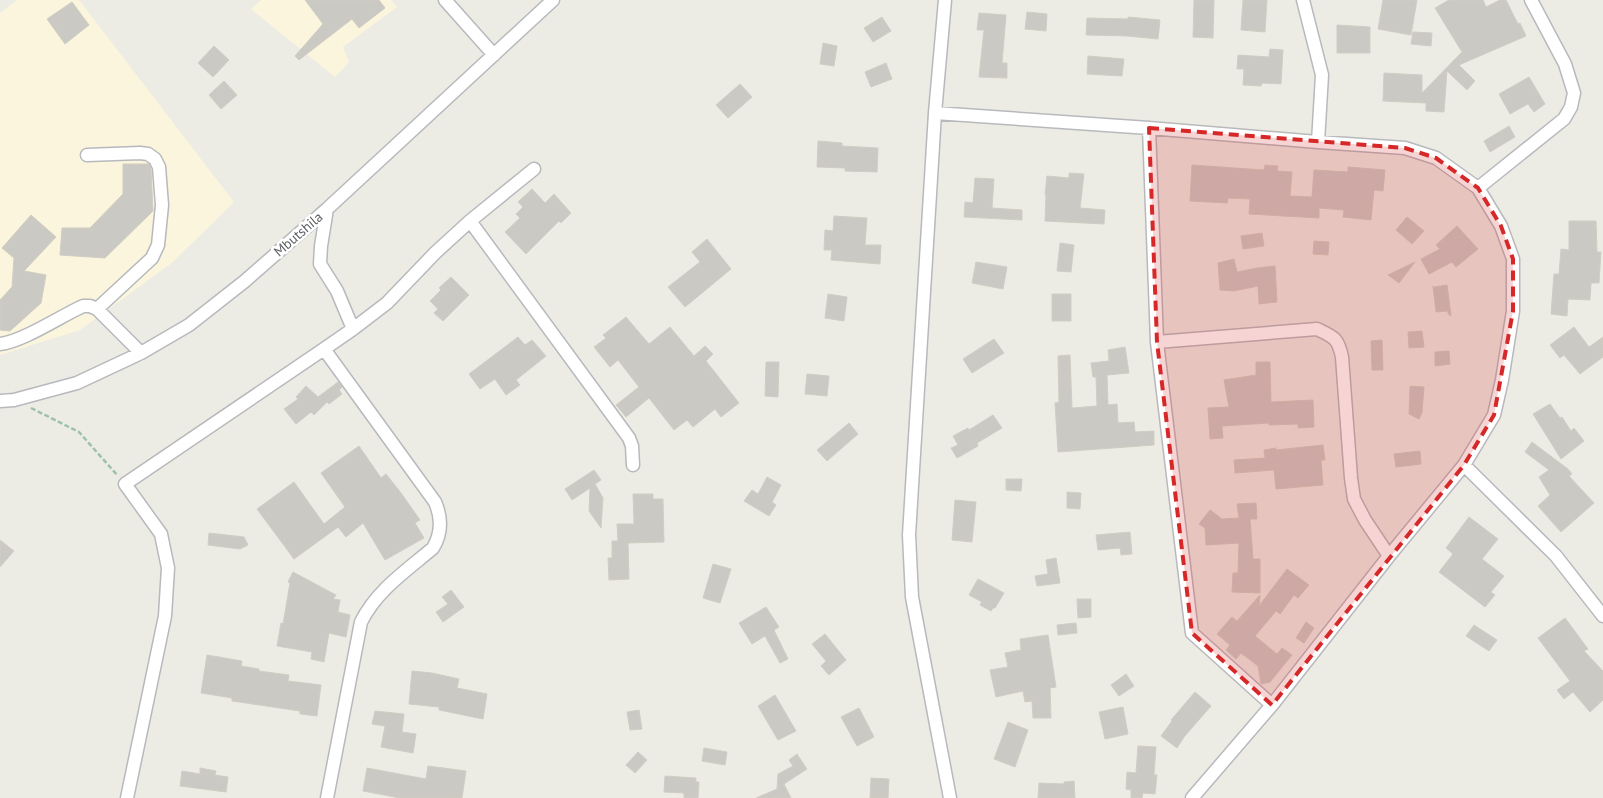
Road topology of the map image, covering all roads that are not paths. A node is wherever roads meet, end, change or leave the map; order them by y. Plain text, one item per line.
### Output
1 (445, 0) edge
2 (554, 0) edge
3 (945, 0) edge
4 (1303, 0) edge
5 (1532, 0) edge
6 (494, 55) junction
7 (935, 113) junction
8 (1149, 128) junction
9 (1318, 142) junction
10 (87, 155) dead end
11 (534, 169) dead end
12 (1478, 188) junction
13 (327, 209) junction
14 (470, 221) junction
15 (96, 309) junction
16 (353, 329) junction
17 (1157, 342) junction
18 (0, 344) edge
19 (324, 349) junction
20 (141, 353) junction
21 (0, 401) edge
22 (632, 465) dead end
23 (1464, 465) junction
24 (1389, 556) junction
25 (1603, 616) edge
26 (1272, 705) junction
27 (127, 798) edge
28 (327, 798) edge
29 (950, 798) edge
30 (1192, 798) edge

1 - 6 street
2 - 6 street, Mbutshila
3 - 7 street
4 - 9 street
5 - 12 street
6 - 13 street, Mbutshila
7 - 8 street
7 - 29 street
8 - 9 street
8 - 17 street
9 - 12 street
10 - 15 street
11 - 14 street
12 - 23 street
13 - 16 street
13 - 20 street, Mbutshila
14 - 16 street
14 - 22 street
15 - 18 street
15 - 20 street
16 - 19 street
17 - 24 street
17 - 26 street
19 - 27 street
19 - 28 street
20 - 21 street, Mbutshila
23 - 24 street
23 - 25 street
24 - 26 street
26 - 30 street

